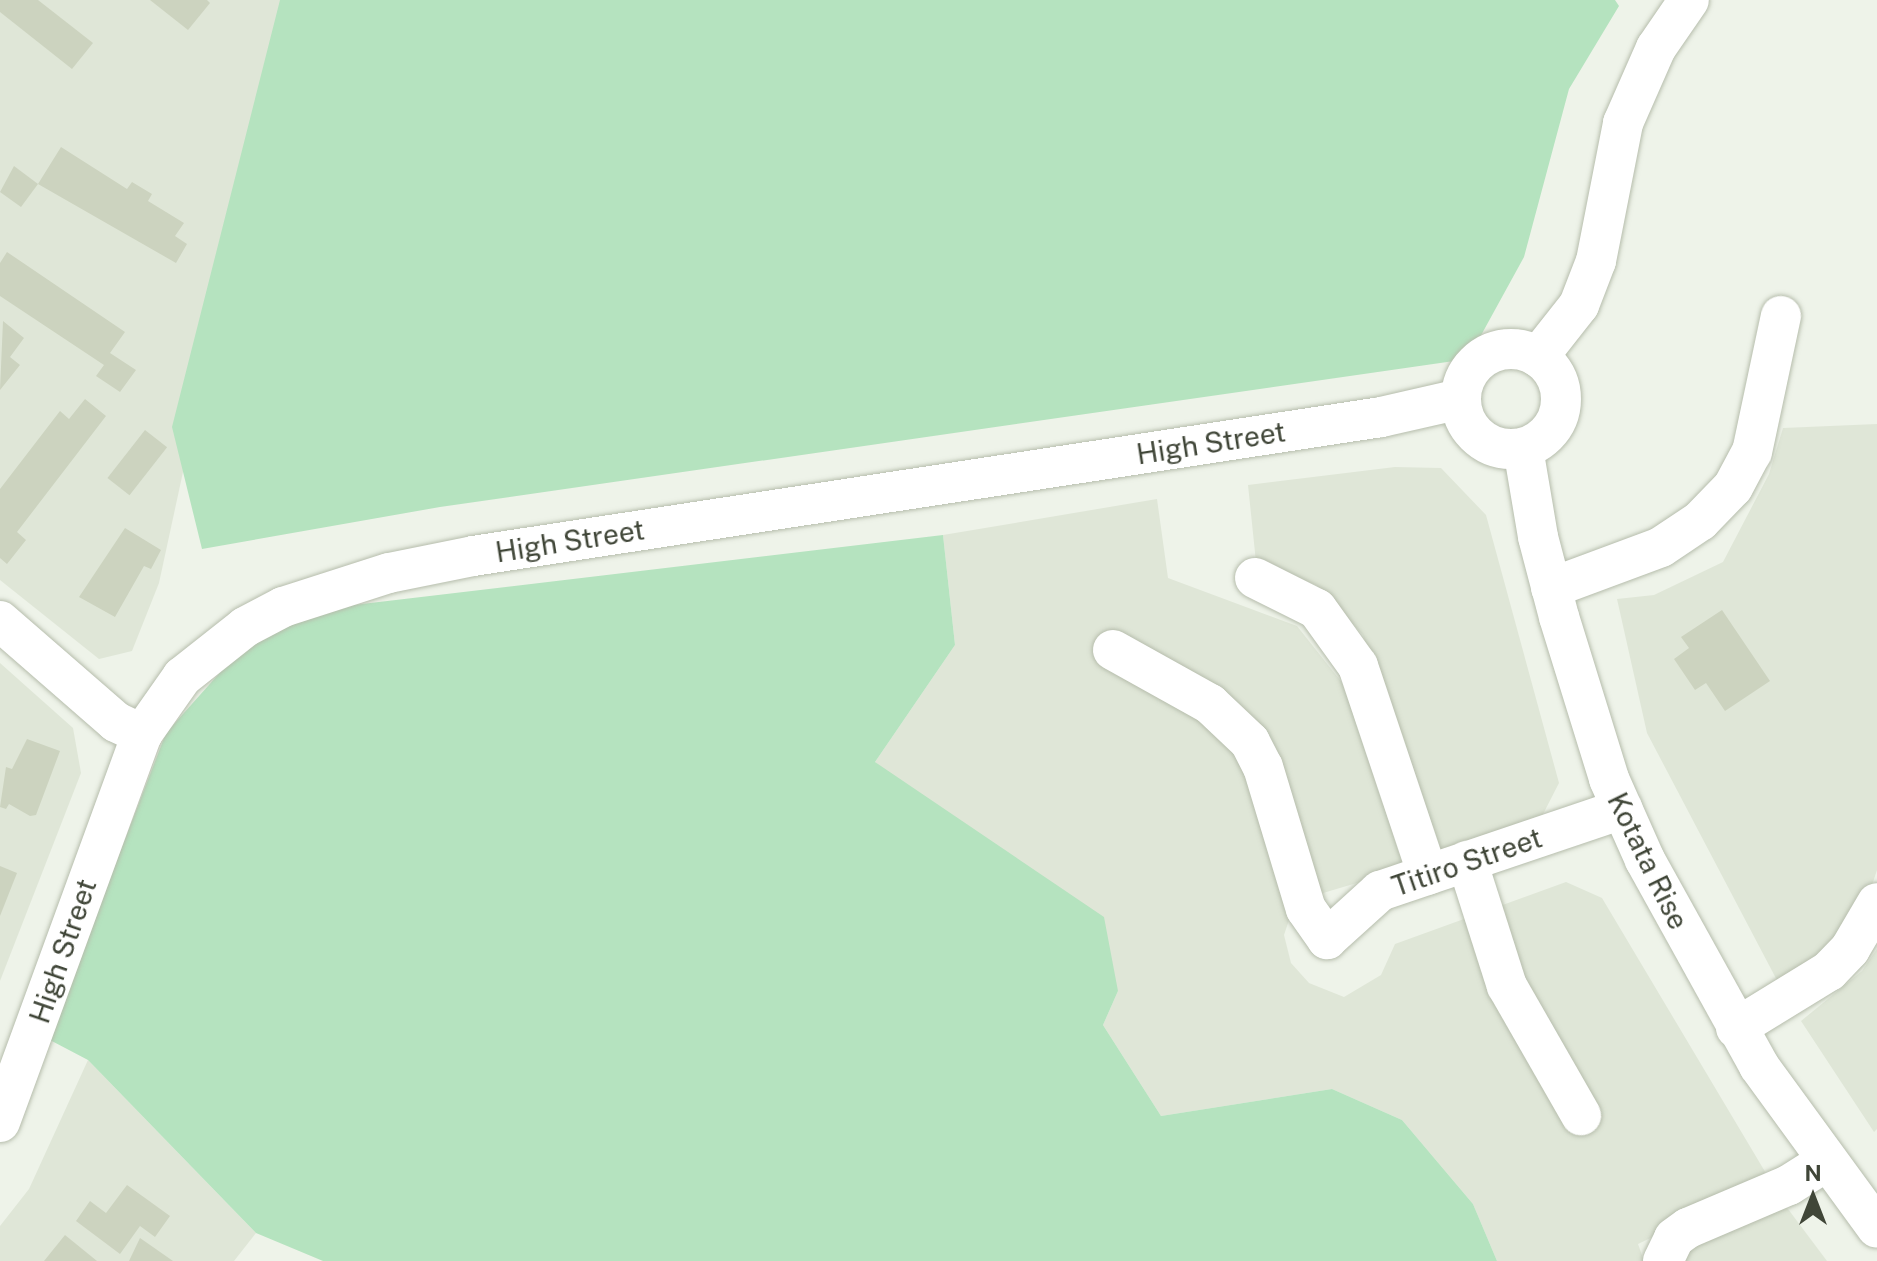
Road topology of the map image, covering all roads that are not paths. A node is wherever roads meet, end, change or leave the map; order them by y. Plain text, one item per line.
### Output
1 (1689, 0) edge
2 (1781, 316) dead end
3 (1538, 357) junction
4 (1460, 399) junction
5 (1523, 448) junction
6 (1255, 578) dead end
7 (1551, 588) junction
8 (0, 621) edge
9 (1113, 650) dead end
10 (142, 734) junction
11 (1622, 809) junction
12 (1467, 861) junction
13 (1428, 875) junction
14 (1877, 903) edge
15 (1736, 1028) junction
16 (1581, 1115) dead end
17 (0, 1122) edge
18 (1827, 1161) junction
19 (1877, 1228) edge
20 (1663, 1261) edge

1 - 3 street
2 - 7 street
3 - 4 street
3 - 5 street
4 - 5 street
4 - 10 street, High Street
5 - 7 street, Kotata Rise
6 - 13 street
7 - 11 street, Kotata Rise
8 - 10 street
9 - 13 street, Titiro Street
10 - 17 street, High Street
11 - 12 street, Titiro Street
11 - 15 street, Kotata Rise
12 - 13 street, Titiro Street
12 - 16 street
14 - 15 street
15 - 18 street, Kotata Rise
18 - 19 street, Kotata Rise
18 - 20 street

